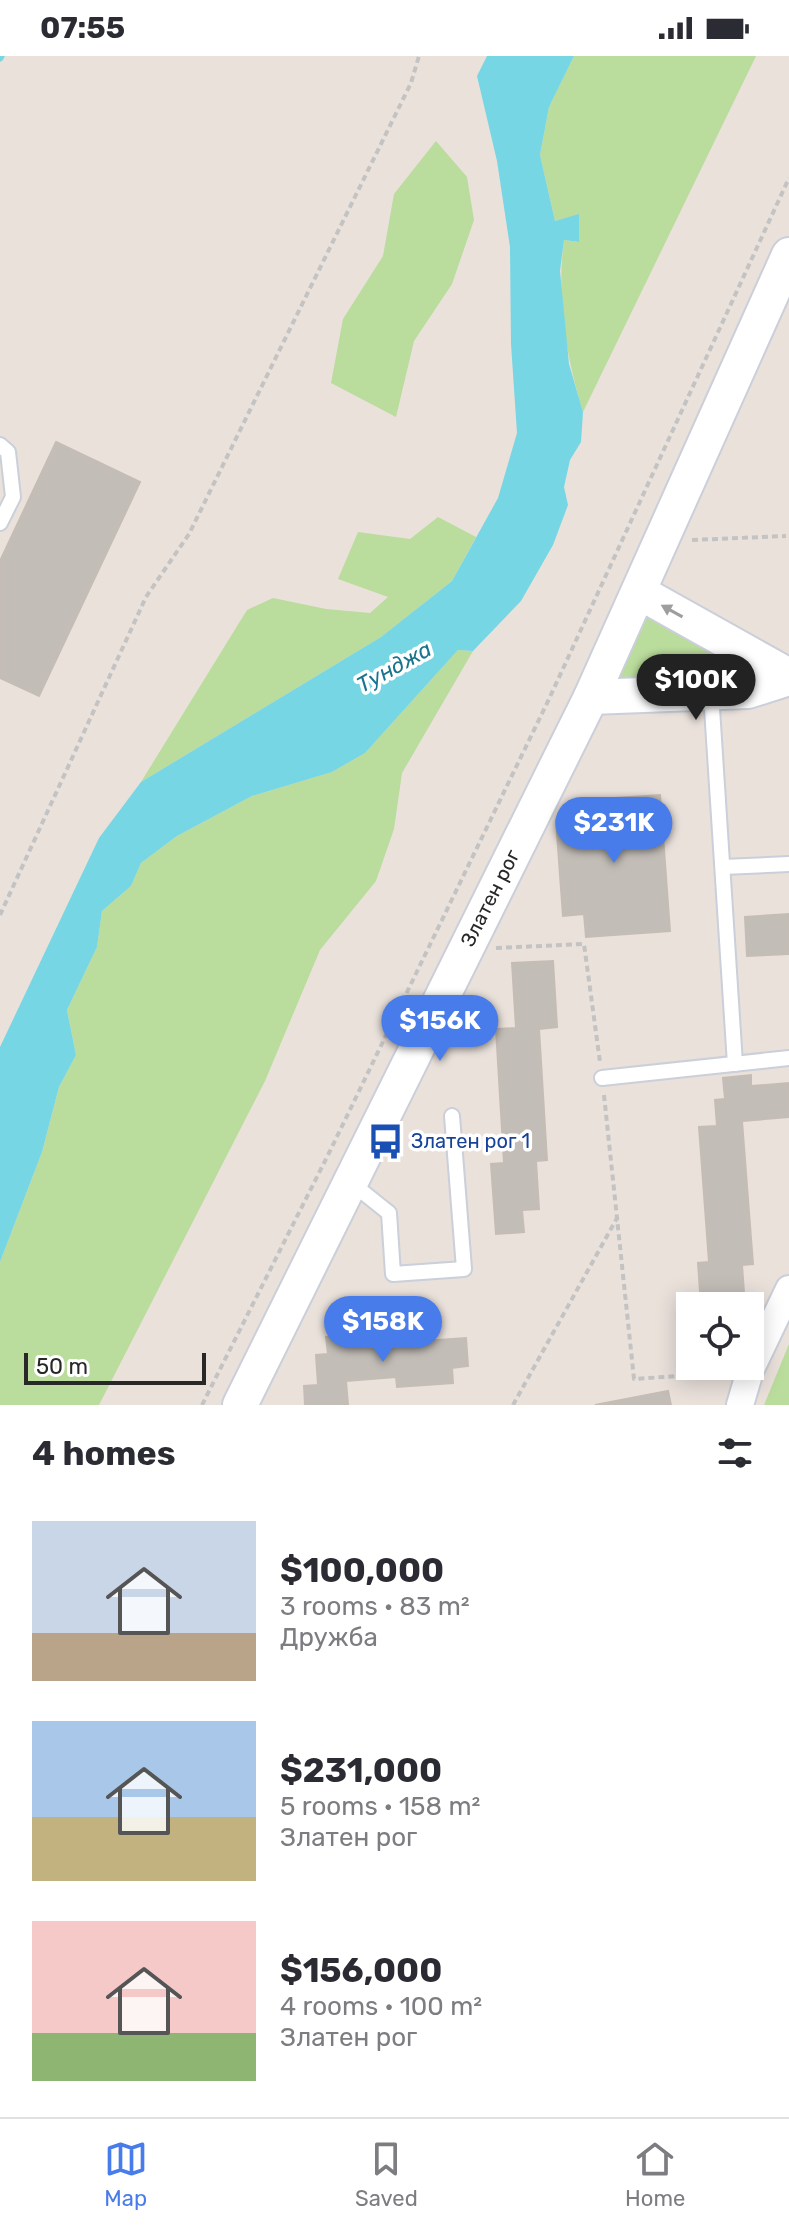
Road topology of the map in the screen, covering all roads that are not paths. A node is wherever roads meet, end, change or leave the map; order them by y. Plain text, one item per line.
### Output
1 (789, 255) edge
2 (0, 445) edge
3 (0, 523) edge
4 (639, 592) junction
5 (789, 677) edge
6 (711, 693) junction
7 (591, 697) junction
8 (789, 864) edge
9 (723, 867) junction
10 (789, 1058) edge
11 (735, 1064) junction
12 (602, 1078) road end
13 (452, 1116) dead end
14 (349, 1181) junction
15 (789, 1289) edge
16 (240, 1405) edge
17 (740, 1405) edge

1 - 4 street, Златен рог
2 - 3 lane
5 -> 4 street
4 - 7 street, Златен рог
5 - 6 street
6 - 7 street
6 - 9 lane
7 - 14 street, Златен рог
8 - 9 lane
9 - 11 lane
10 - 11 lane
11 - 12 lane
13 - 14 lane
14 - 16 street, Златен рог
15 - 17 street

